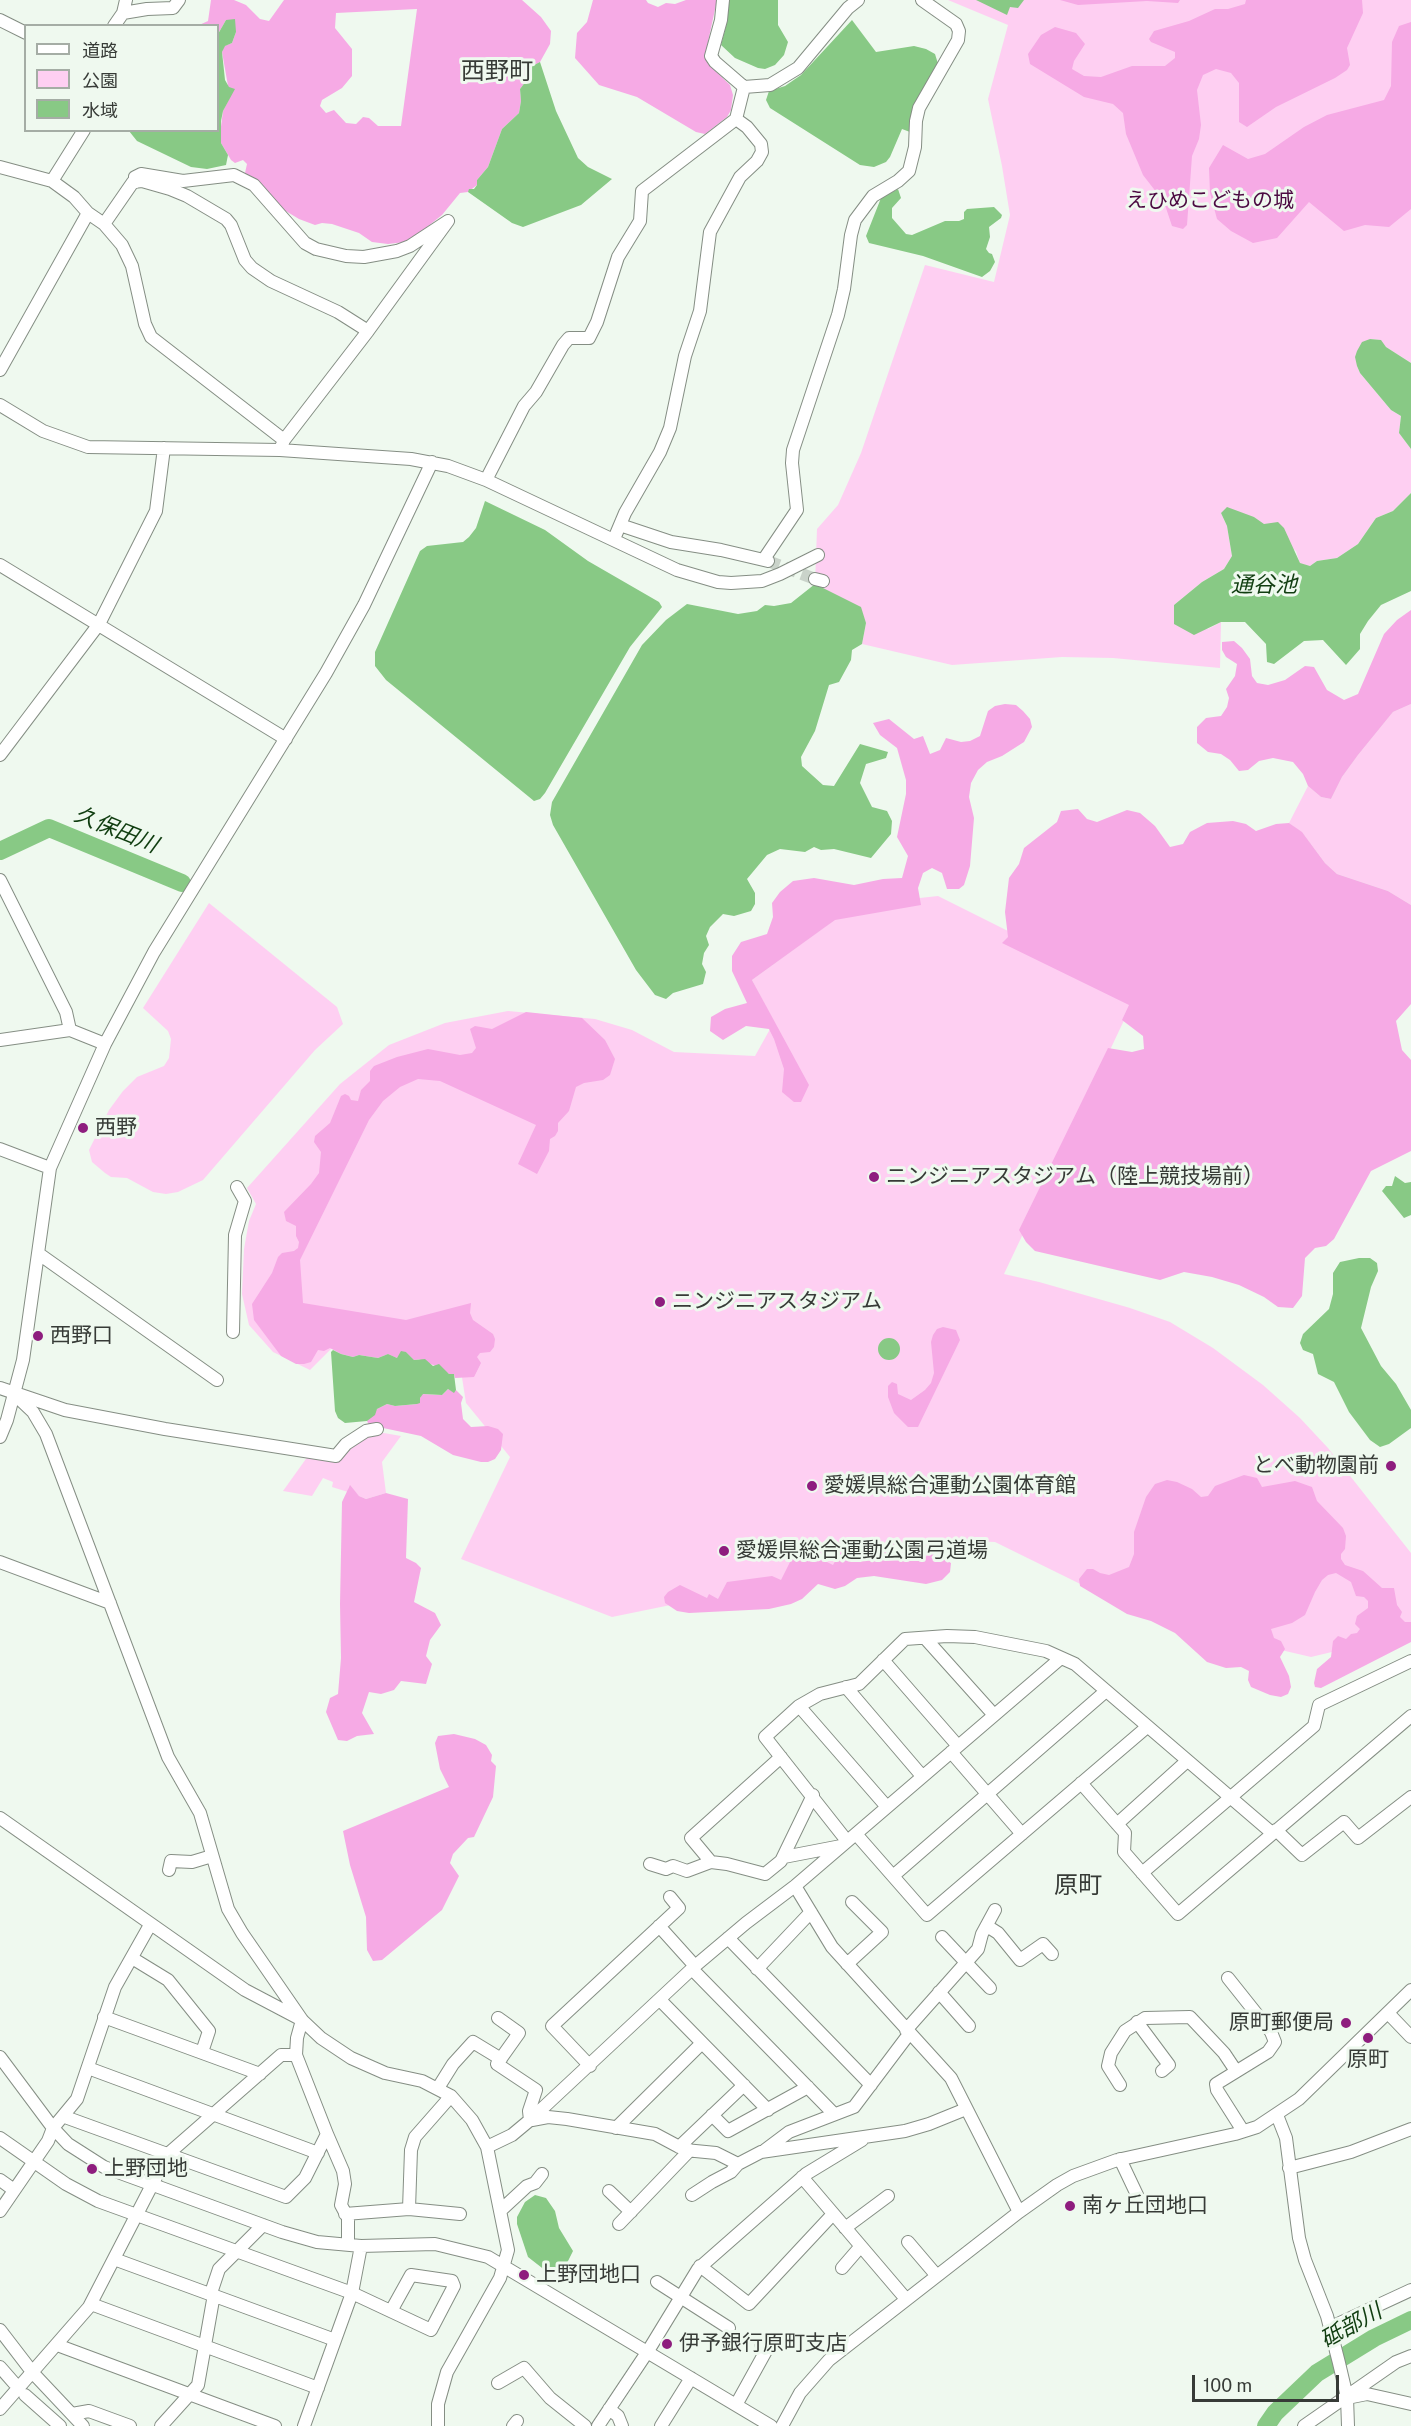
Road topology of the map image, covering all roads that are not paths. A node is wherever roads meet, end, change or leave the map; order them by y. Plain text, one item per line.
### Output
1 (126, 0) edge
2 (179, 0) edge
3 (723, 0) edge
4 (858, 0) edge
5 (922, 0) edge
6 (123, 13) junction
7 (0, 20) edge
8 (115, 24) edge
9 (24, 32) edge
10 (744, 87) junction
11 (736, 119) junction
12 (83, 132) edge
13 (0, 167) edge
14 (52, 181) junction
15 (136, 182) junction
16 (88, 213) junction
17 (104, 224) junction
18 (368, 331) junction
19 (0, 370) edge
20 (0, 405) edge
21 (282, 445) junction
22 (164, 448) junction
23 (432, 462) junction
24 (486, 480) junction
25 (620, 525) junction
26 (614, 539) junction
27 (818, 555) dead end
28 (0, 565) edge
29 (99, 624) junction
30 (286, 740) junction
31 (0, 755) edge
32 (0, 880) edge
33 (70, 1030) junction
34 (0, 1040) edge
35 (105, 1044) junction
36 (0, 1151) edge
37 (49, 1172) junction
38 (237, 1187) dead end
39 (39, 1254) junction
40 (233, 1332) dead end
41 (217, 1380) dead end
42 (0, 1388) edge
43 (15, 1394) junction
44 (377, 1429) dead end
45 (0, 1437) edge
46 (0, 1562) edge
47 (110, 1603) junction
48 (925, 1638) junction
49 (1061, 1658) junction
50 (883, 1660) junction
51 (1411, 1661) edge
52 (846, 1687) junction
53 (1106, 1691) junction
54 (799, 1706) junction
55 (994, 1715) junction
56 (1410, 1718) edge
57 (1146, 1727) junction
58 (954, 1749) junction
59 (782, 1757) junction
60 (1187, 1761) junction
61 (922, 1776) junction
62 (1081, 1783) junction
63 (987, 1794) junction
64 (813, 1795) junction
65 (1411, 1797) edge
66 (1231, 1798) junction
67 (887, 1807) junction
68 (0, 1818) edge
69 (1117, 1824) junction
70 (1274, 1831) junction
71 (1022, 1833) junction
72 (848, 1840) junction
73 (212, 1856) junction
74 (784, 1857) junction
75 (171, 1861) dead end
76 (711, 1862) junction
77 (650, 1864) dead end
78 (1142, 1873) junction
79 (893, 1876) junction
80 (795, 1886) junction
81 (670, 1897) dead end
82 (852, 1902) dead end
83 (995, 1910) dead end
84 (811, 1912) junction
85 (150, 1925) junction
86 (659, 1926) junction
87 (987, 1926) junction
88 (942, 1936) dead end
89 (728, 1938) junction
90 (1052, 1954) dead end
91 (132, 1958) junction
92 (967, 1963) junction
93 (847, 1964) junction
94 (694, 1968) junction
95 (757, 1969) junction
96 (1228, 1978) dead end
97 (990, 1988) dead end
98 (939, 1992) junction
99 (1410, 1992) edge
100 (660, 2000) junction
101 (1388, 2013) junction
102 (104, 2017) junction
103 (498, 2018) dead end
104 (303, 2020) junction
105 (1137, 2022) junction
106 (969, 2026) dead end
107 (908, 2032) junction
108 (1410, 2032) edge
109 (702, 2043) junction
110 (202, 2052) junction
111 (296, 2055) junction
112 (0, 2057) edge
113 (501, 2059) junction
114 (590, 2066) junction
115 (88, 2068) junction
116 (1162, 2071) dead end
117 (1236, 2071) junction
118 (260, 2074) junction
119 (744, 2085) junction
120 (871, 2085) junction
121 (1120, 2085) dead end
122 (808, 2087) junction
123 (438, 2088) junction
124 (452, 2096) junction
125 (768, 2109) junction
126 (966, 2109) junction
127 (213, 2114) junction
128 (834, 2114) junction
129 (712, 2115) junction
130 (1277, 2115) junction
131 (65, 2117) junction
132 (530, 2120) junction
133 (53, 2128) junction
134 (616, 2128) junction
135 (1411, 2130) edge
136 (1243, 2131) junction
137 (327, 2134) junction
138 (868, 2136) junction
139 (0, 2138) edge
140 (487, 2147) junction
141 (684, 2149) junction
142 (761, 2152) junction
143 (318, 2153) junction
144 (168, 2154) junction
145 (1120, 2159) junction
146 (33, 2161) junction
147 (738, 2164) junction
148 (1289, 2168) junction
149 (542, 2174) dead end
150 (802, 2177) junction
151 (0, 2180) edge
152 (152, 2184) junction
153 (14, 2190) junction
154 (609, 2191) dead end
155 (692, 2195) dead end
156 (888, 2196) dead end
157 (1138, 2197) dead end
158 (410, 2209) junction
159 (0, 2211) edge
160 (500, 2211) junction
161 (631, 2212) junction
162 (1019, 2212) junction
163 (345, 2214) junction
164 (460, 2214) dead end
165 (833, 2214) junction
166 (136, 2215) junction
167 (619, 2224) dead end
168 (263, 2225) junction
169 (846, 2228) junction
170 (908, 2242) dead end
171 (354, 2246) junction
172 (861, 2246) junction
173 (236, 2251) junction
174 (114, 2259) junction
175 (504, 2265) junction
176 (700, 2266) junction
177 (842, 2268) dead end
178 (937, 2276) junction
179 (657, 2282) dead end
180 (1411, 2290) edge
181 (352, 2293) junction
182 (213, 2296) junction
183 (681, 2297) junction
184 (906, 2299) junction
185 (91, 2304) junction
186 (392, 2311) junction
187 (729, 2328) dead end
188 (0, 2330) edge
189 (1330, 2332) junction
190 (335, 2340) junction
191 (57, 2345) junction
192 (761, 2345) dead end
193 (205, 2346) junction
194 (648, 2351) junction
195 (1411, 2356) edge
196 (0, 2367) edge
197 (33, 2373) junction
198 (692, 2378) junction
199 (14, 2383) dead end
200 (498, 2383) dead end
201 (318, 2388) junction
202 (189, 2394) junction
203 (1346, 2394) junction
204 (25, 2395) dead end
205 (1411, 2404) edge
206 (736, 2405) junction
207 (0, 2409) edge
208 (609, 2409) junction
209 (72, 2415) junction
210 (60, 2426) edge
211 (83, 2426) edge
212 (130, 2426) edge
213 (160, 2426) edge
214 (275, 2426) edge
215 (304, 2426) edge
216 (438, 2426) edge
217 (585, 2426) edge
218 (598, 2426) edge
219 (622, 2426) edge
220 (661, 2426) edge
221 (771, 2426) edge
222 (782, 2426) edge
223 (1304, 2426) edge
224 (1348, 2426) edge

1 - 6 street
2 - 6 street
3 - 10 street
4 - 10 street
5 - 25 street
6 - 8 street
7 - 9 street
10 - 11 street
11 - 24 street
11 - 25 street
12 - 14 street
13 - 14 street
14 - 16 street
15 - 17 street
15 - 18 street
15 - 18 street
16 - 17 street
16 - 19 street
17 - 21 street
18 - 21 street
20 - 22 street
21 - 22 street
21 - 23 street
22 - 29 street
23 - 24 street
23 - 30 street
24 - 26 street
25 - 26 street
26 - 27 street
28 - 29 street
29 - 30 street
29 - 31 street
30 - 35 street
32 - 33 street
33 - 34 street
33 - 35 street
35 - 37 street
36 - 37 street
37 - 39 street
38 - 40 street
39 - 41 street
39 - 43 street
42 - 43 street
43 - 44 street
43 - 45 street
43 - 47 street
46 - 47 street
47 - 73 street
48 - 49 street
48 - 50 street
48 - 55 street
49 - 53 street
49 - 55 street
50 - 52 street
50 - 58 street
51 - 66 street
52 - 54 street
52 - 61 street
53 - 57 street
53 - 63 street
54 - 59 street
54 - 67 street
55 - 58 street
56 - 70 street
57 - 60 street
57 - 62 street
58 - 61 street
58 - 63 street
59 - 64 street
59 - 76 street
60 - 66 street
60 - 69 street
61 - 67 street
62 - 69 street
62 - 71 street
63 - 71 street
63 - 79 street
64 - 72 street
64 - 74 street
65 - 70 street
66 - 70 street
66 - 78 street
67 - 72 street
68 - 85 street
69 - 78 street
70 - 78 street
71 - 79 street
72 - 74 street
72 - 79 street
72 - 80 street
73 - 75 street
73 - 104 street
74 - 76 street
76 - 77 street
80 - 84 street
80 - 89 street
81 - 86 street
82 - 93 street
83 - 87 street
84 - 93 street
84 - 95 street
85 - 91 street
85 - 104 street
86 - 94 street
86 - 114 street
87 - 90 street
87 - 92 street
88 - 92 street
89 - 94 street
89 - 95 street
91 - 102 street
91 - 110 street
92 - 97 street
92 - 98 street
93 - 107 street
94 - 100 street
94 - 122 street
95 - 120 street
96 - 117 street
98 - 106 street
98 - 107 street
99 - 101 street
100 - 109 street
100 - 114 street
101 - 108 street
101 - 130 street
102 - 110 street
102 - 115 street
103 - 113 street
104 - 111 street
104 - 123 street
105 - 116 street
105 - 117 street
105 - 121 street
107 - 120 street
107 - 126 street
109 - 119 street
109 - 134 street
110 - 118 street
111 - 118 street
111 - 137 street
112 - 133 street
113 - 123 street
113 - 132 street
114 - 132 street
115 - 127 street
115 - 131 street
117 - 136 street
118 - 127 street
119 - 125 street
119 - 129 street
120 - 128 street
122 - 125 street
122 - 128 street
123 - 124 street
124 - 140 street
124 - 158 street
125 - 129 street
126 - 138 street
126 - 162 street
127 - 143 street
127 - 144 street
128 - 142 street
129 - 141 street
130 - 136 street
130 - 148 street
131 - 133 street
131 - 144 street
132 - 134 street
132 - 140 street
133 - 146 street
133 - 152 street
134 - 141 street
135 - 148 street
136 - 145 street
137 - 143 street
137 - 163 street
138 - 142 street
138 - 150 street
139 - 146 street
140 - 160 street
141 - 147 street
141 - 161 street
142 - 147 street
143 - 144 street
144 - 152 street
145 - 157 street
145 - 162 street
146 - 153 street
146 - 166 street
147 - 155 street
148 - 189 street
149 - 160 street
150 - 165 street
150 - 176 street
151 - 153 street
152 - 166 street
152 - 168 street
153 - 159 street
154 - 161 street
156 - 169 street
158 - 163 street
158 - 164 street
160 - 175 street
161 - 167 street
162 - 178 street
163 - 171 street
165 - 169 street
165 - 176 street
166 - 173 street
166 - 174 street
168 - 171 street
168 - 173 street
169 - 172 street
170 - 178 street
171 - 175 street
171 - 181 street
172 - 177 street
172 - 184 street
173 - 181 street
173 - 182 street
174 - 182 street
174 - 185 street
175 - 194 street
175 - 216 street
176 - 183 street
178 - 184 street
179 - 183 street
180 - 189 street
181 - 186 street
181 - 190 street
182 - 190 street
182 - 193 street
183 - 187 street
183 - 194 street
184 - 222 street
185 - 191 street
185 - 193 street
186 - 186 street
188 - 197 street
189 - 203 street
190 - 201 street
191 - 197 street
191 - 202 street
192 - 206 street
193 - 201 street
193 - 202 street
194 - 198 street
194 - 208 street
195 - 203 street
196 - 199 street
197 - 207 street
197 - 209 street
198 - 206 street
198 - 220 street
200 - 217 street
201 - 215 street
202 - 213 street
202 - 214 street
203 - 205 street
203 - 223 street
203 - 224 street
204 - 210 street
206 - 221 street
208 - 218 street
208 - 219 street
209 - 211 street
209 - 212 street

